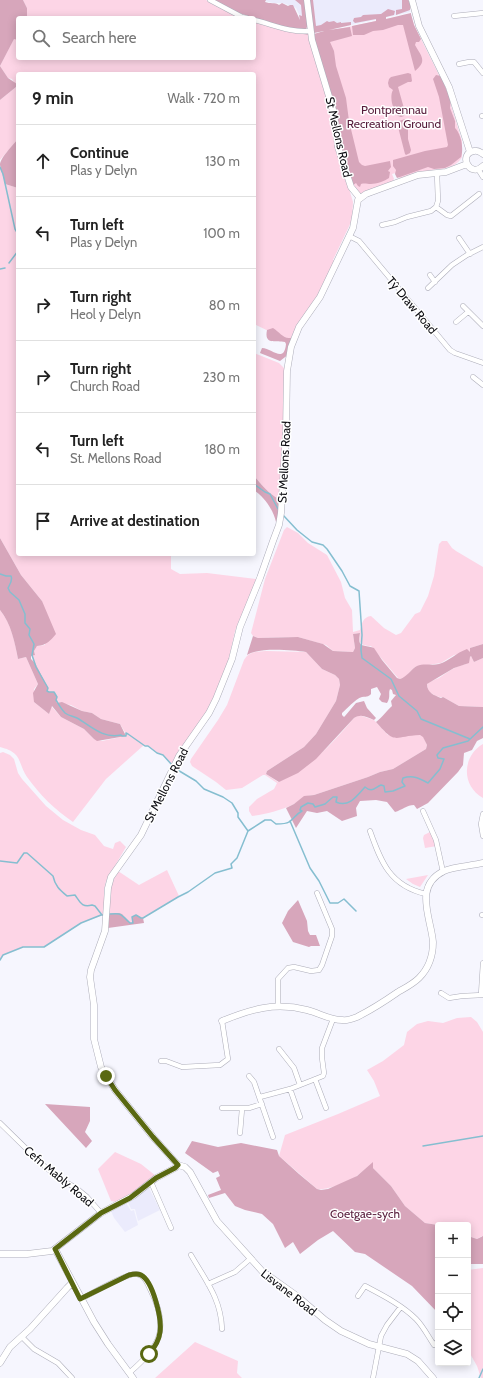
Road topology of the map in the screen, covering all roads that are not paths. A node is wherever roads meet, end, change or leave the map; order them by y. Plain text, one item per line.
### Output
1 (210, 0) edge
2 (307, 0) edge
3 (412, 0) edge
4 (483, 13) edge
5 (240, 16) edge
6 (454, 16) dead end
7 (256, 21) edge
8 (310, 31) junction
9 (459, 64) dead end
10 (483, 73) edge
11 (470, 152) junction
12 (483, 154) edge
13 (467, 164) junction
14 (480, 167) edge
15 (437, 173) junction
16 (483, 177) edge
17 (479, 194) dead end
18 (360, 198) junction
19 (436, 207) junction
20 (382, 225) dead end
21 (349, 236) junction
22 (459, 238) dead end
23 (483, 246) edge
24 (470, 254) junction
25 (430, 275) dead end
26 (435, 282) junction
27 (428, 288) dead end
28 (463, 306) dead end
29 (468, 312) junction
30 (456, 322) dead end
31 (483, 326) edge
32 (483, 363) edge
33 (473, 377) dead end
34 (483, 385) edge
35 (423, 811) dead end
36 (483, 814) edge
37 (370, 830) dead end
38 (483, 836) edge
39 (483, 864) edge
40 (443, 872) junction
41 (317, 893) dead end
42 (426, 894) junction
43 (107, 918) joint
44 (483, 962) edge
45 (441, 992) dead end
46 (482, 995) edge
47 (278, 1006) junction
48 (333, 1019) junction
49 (222, 1020) joint
50 (279, 1049) dead end
51 (160, 1061) dead end
52 (249, 1076) dead end
53 (316, 1079) junction
54 (300, 1085) junction
55 (290, 1089) junction
56 (260, 1098) junction
57 (262, 1104) junction
58 (222, 1108) dead end
59 (326, 1108) dead end
60 (242, 1109) junction
61 (300, 1117) dead end
62 (0, 1123) edge
63 (240, 1133) dead end
64 (273, 1137) dead end
65 (178, 1165) junction
66 (151, 1182) junction
67 (101, 1213) junction
68 (171, 1228) dead end
69 (55, 1249) junction
70 (0, 1254) edge
71 (191, 1255) dead end
72 (250, 1259) junction
73 (72, 1283) junction
74 (208, 1284) junction
75 (358, 1296) dead end
76 (80, 1299) junction
77 (400, 1308) junction
78 (222, 1329) dead end
79 (22, 1337) junction
80 (435, 1344) edge
81 (379, 1347) junction
82 (0, 1363) edge
83 (131, 1376) edge
84 (72, 1378) edge
85 (373, 1378) edge
86 (433, 1378) edge

1 - 5 street
2 - 8 main road, St Mellons Road
3 - 11 main road
4 - 6 street
7 - 8 street
8 - 18 main road, St Mellons Road
9 - 10 street
11 - 12 main road
11 - 13 main road
13 - 14 main road
13 - 15 main road
14 - 16 street
15 - 18 main road
15 - 19 street
17 - 19 street
18 - 21 main road, St Mellons Road
19 - 20 street
21 - 32 street, Tŷ Draw Road
21 - 43 main road, St Mellons Road
22 - 24 street
23 - 24 street
24 - 26 street
25 - 26 street
26 - 27 street
28 - 29 street
29 - 30 street
29 - 31 street
33 - 34 street
35 - 40 street
36 - 38 street
37 - 42 street
39 - 40 main road
40 - 42 main road
41 - 47 street
42 - 48 main road
43 - 65 main road, Lisvane Road
44 - 46 street
45 - 46 street
47 - 48 main road
47 - 49 main road
48 - 53 street
49 - 51 street
50 - 54 street
52 - 56 street
53 - 54 street
53 - 59 street
54 - 55 street
55 - 56 street
55 - 61 street
56 - 57 street
57 - 60 street
57 - 64 street
58 - 60 street
60 - 63 street
62 - 67 street, Cefn Mably Road
65 - 66 main road
65 - 72 main road, Lisvane Road
66 - 67 main road
66 - 68 street
67 - 69 main road
69 - 70 main road
69 - 73 main road
71 - 74 street
72 - 74 street
72 - 81 main road, Lisvane Road
73 - 76 main road
73 - 79 main road
74 - 78 street
75 - 77 street
76 - 83 main road
76 - 83 street
77 - 80 street
77 - 81 street
79 - 82 main road
79 - 84 street
81 - 85 street
81 - 86 main road, Lisvane Road

